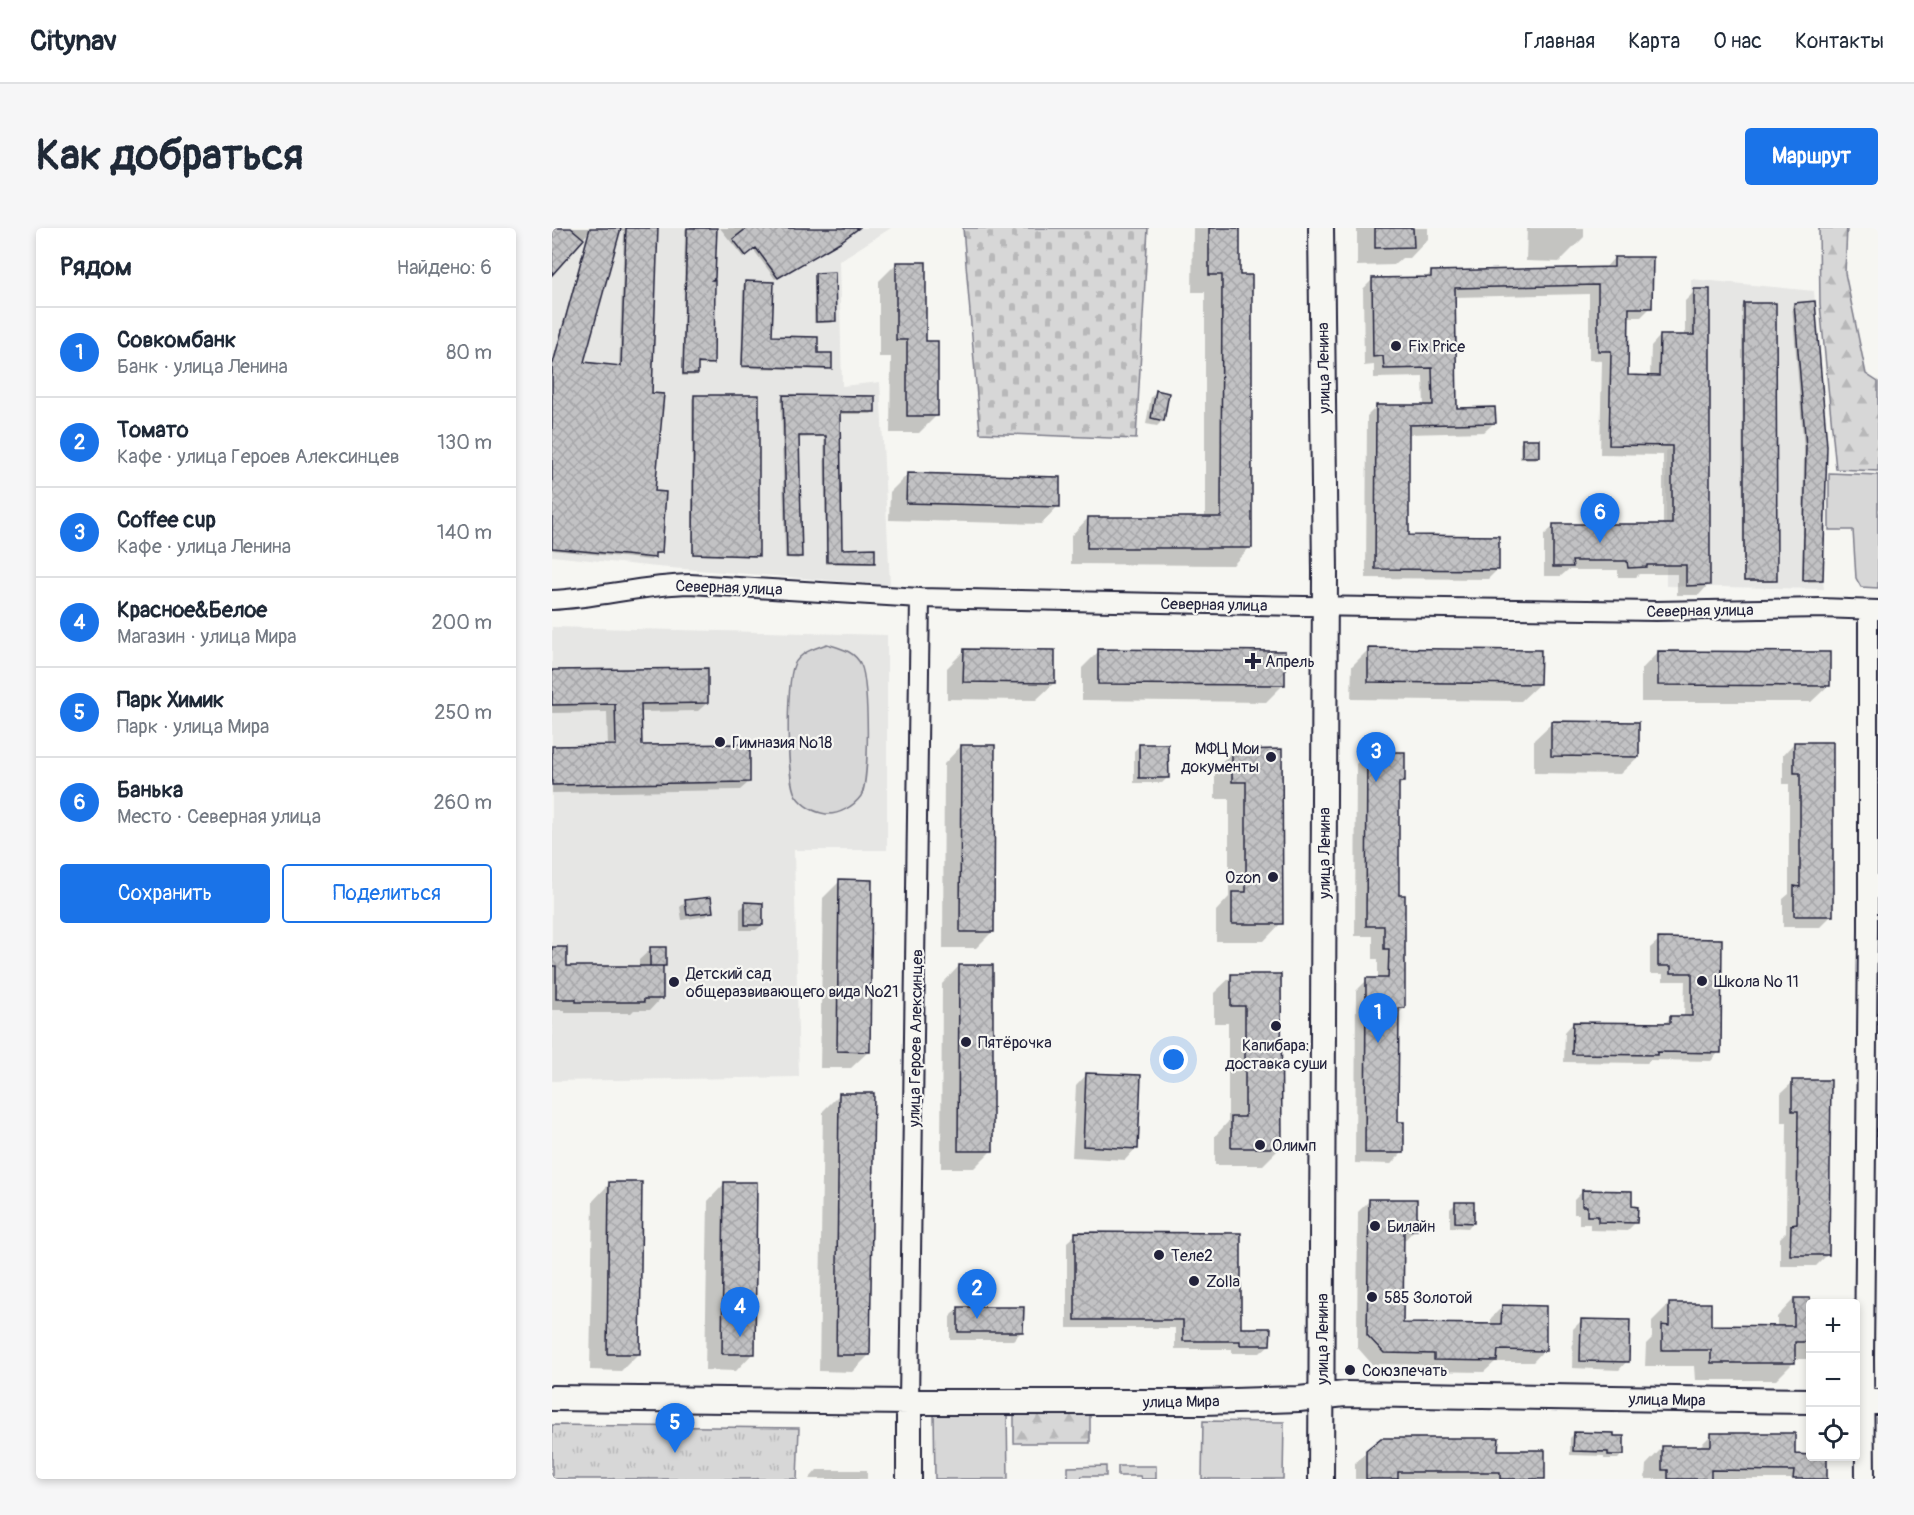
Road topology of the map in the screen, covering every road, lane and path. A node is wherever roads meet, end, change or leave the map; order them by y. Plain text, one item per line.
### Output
1 (1321, 228) edge
2 (920, 598) junction
3 (552, 600) edge
4 (1325, 607) junction
5 (1873, 610) edge
6 (1322, 1395) junction
7 (552, 1398) edge
8 (1806, 1401) edge
9 (909, 1402) junction
10 (1866, 1402) edge
11 (909, 1479) edge
12 (1321, 1479) edge
13 (1865, 1479) edge

1 - 4 street, улица Ленина
2 - 3 street, Северная улица
2 - 4 street, Северная улица
2 - 9 street, улица Героев Алексинцев
4 - 5 street, Северная улица
4 - 6 street, улица Ленина
5 - 10 street
6 - 8 street, улица Мира
6 - 9 street, улица Мира
6 - 12 street, улица Ленина
7 - 9 street, улица Мира
9 - 11 street, улица Героев Алексинцев
10 - 13 street

